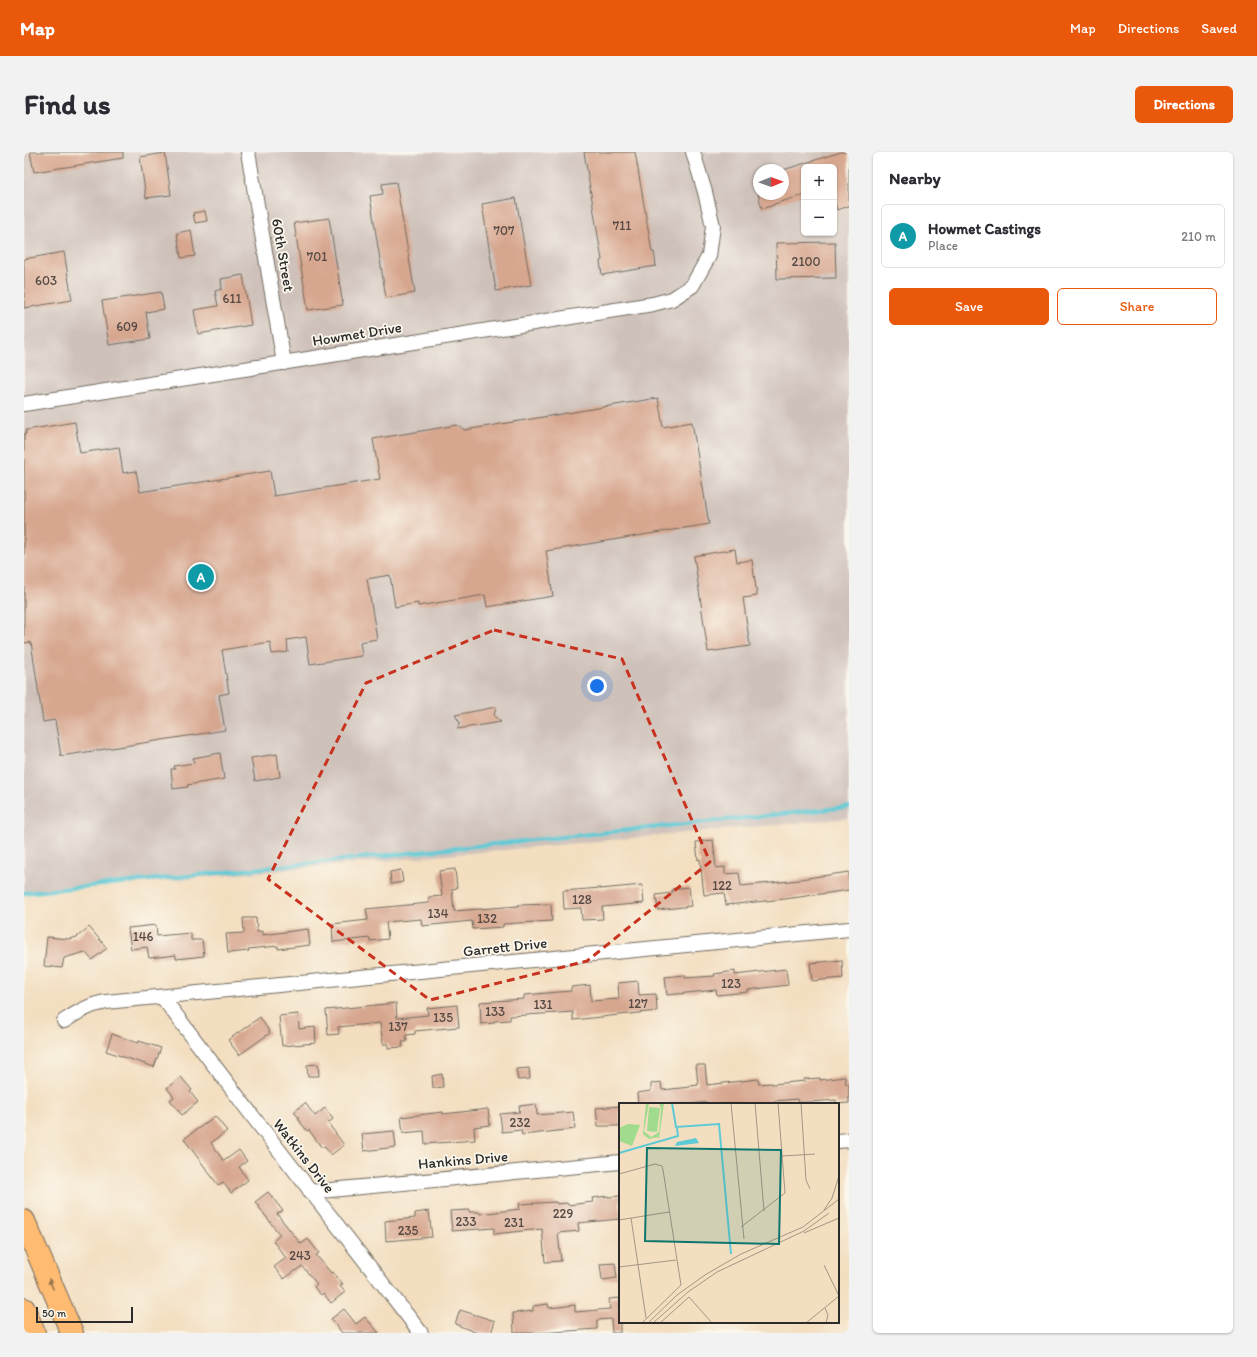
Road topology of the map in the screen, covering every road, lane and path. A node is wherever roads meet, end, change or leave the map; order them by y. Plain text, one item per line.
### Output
1 (248, 152) edge
2 (693, 152) edge
3 (284, 363) junction
4 (24, 404) edge
5 (849, 930) edge
6 (163, 998) junction
7 (64, 1021) dead end
8 (849, 1140) edge
9 (839, 1141) edge
10 (619, 1162) edge
11 (310, 1192) junction
12 (24, 1221) edge
13 (24, 1309) edge
14 (34, 1333) edge
15 (72, 1333) edge
16 (421, 1333) edge

1 - 3 street, 60th Street
2 - 3 street, Howmet Drive
3 - 4 street, Howmet Drive
5 - 6 street, Garrett Drive
6 - 7 street, Garrett Drive
6 - 11 street, Watkins Drive
8 - 9 street
10 - 11 street, Hankins Drive
11 - 16 street, Watkins Drive
15 -> 12 highway
13 - 14 highway

